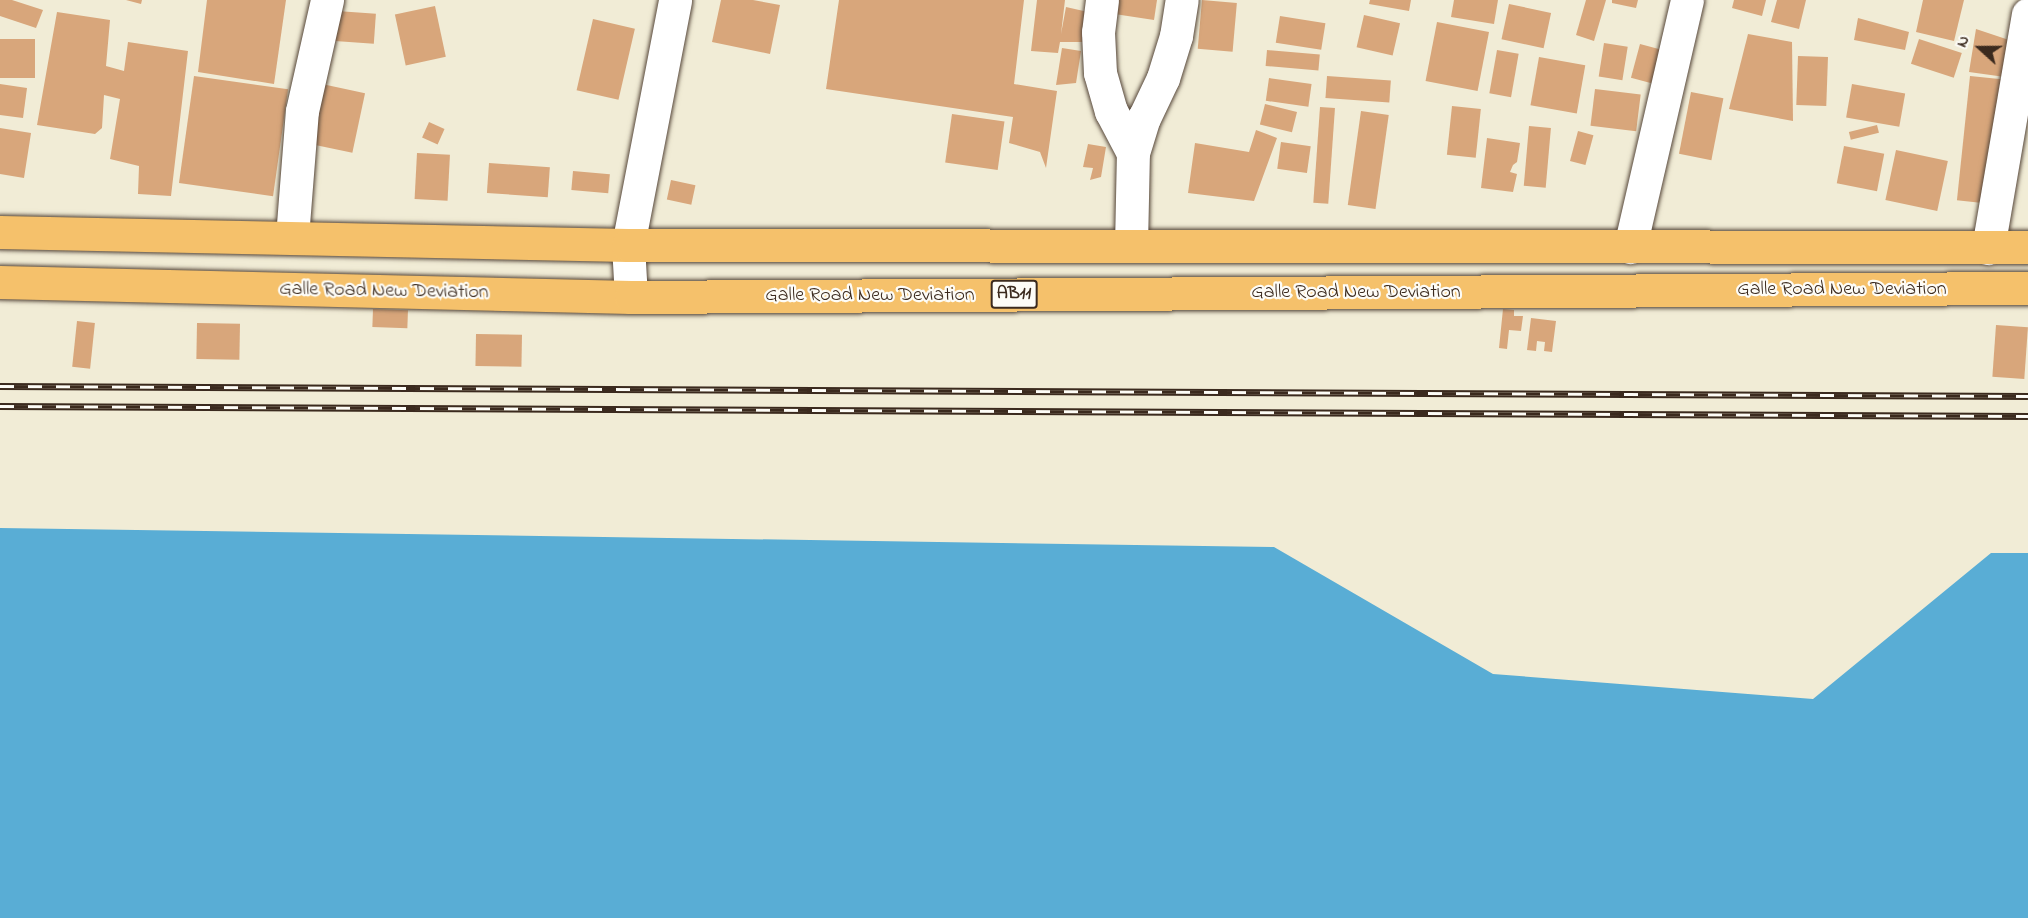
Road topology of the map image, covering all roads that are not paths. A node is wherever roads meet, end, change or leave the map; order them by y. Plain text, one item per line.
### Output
1 (327, 0) edge
2 (675, 0) edge
3 (1102, 0) edge
4 (1182, 0) edge
5 (1688, 0) edge
6 (2028, 14) edge
7 (1133, 153) junction
8 (0, 232) edge
9 (292, 237) junction
10 (628, 245) junction
11 (1131, 246) junction
12 (1630, 247) junction
13 (2028, 247) edge
14 (1989, 248) junction
15 (0, 282) edge
16 (2028, 288) edge
17 (631, 297) junction

1 - 9 street
2 - 10 street
3 - 7 street
4 - 7 street
5 - 12 street
6 - 14 street
7 - 11 street
8 - 9 main road, Galle Road New Deviation
9 - 10 main road, Galle Road New Deviation
10 - 11 main road, Galle Road New Deviation
10 - 17 street
11 - 12 main road, Galle Road New Deviation
12 - 14 main road, Galle Road New Deviation
13 - 14 main road, Galle Road New Deviation
15 - 17 main road, Galle Road New Deviation / AB11
16 - 17 main road, Galle Road New Deviation / AB11

